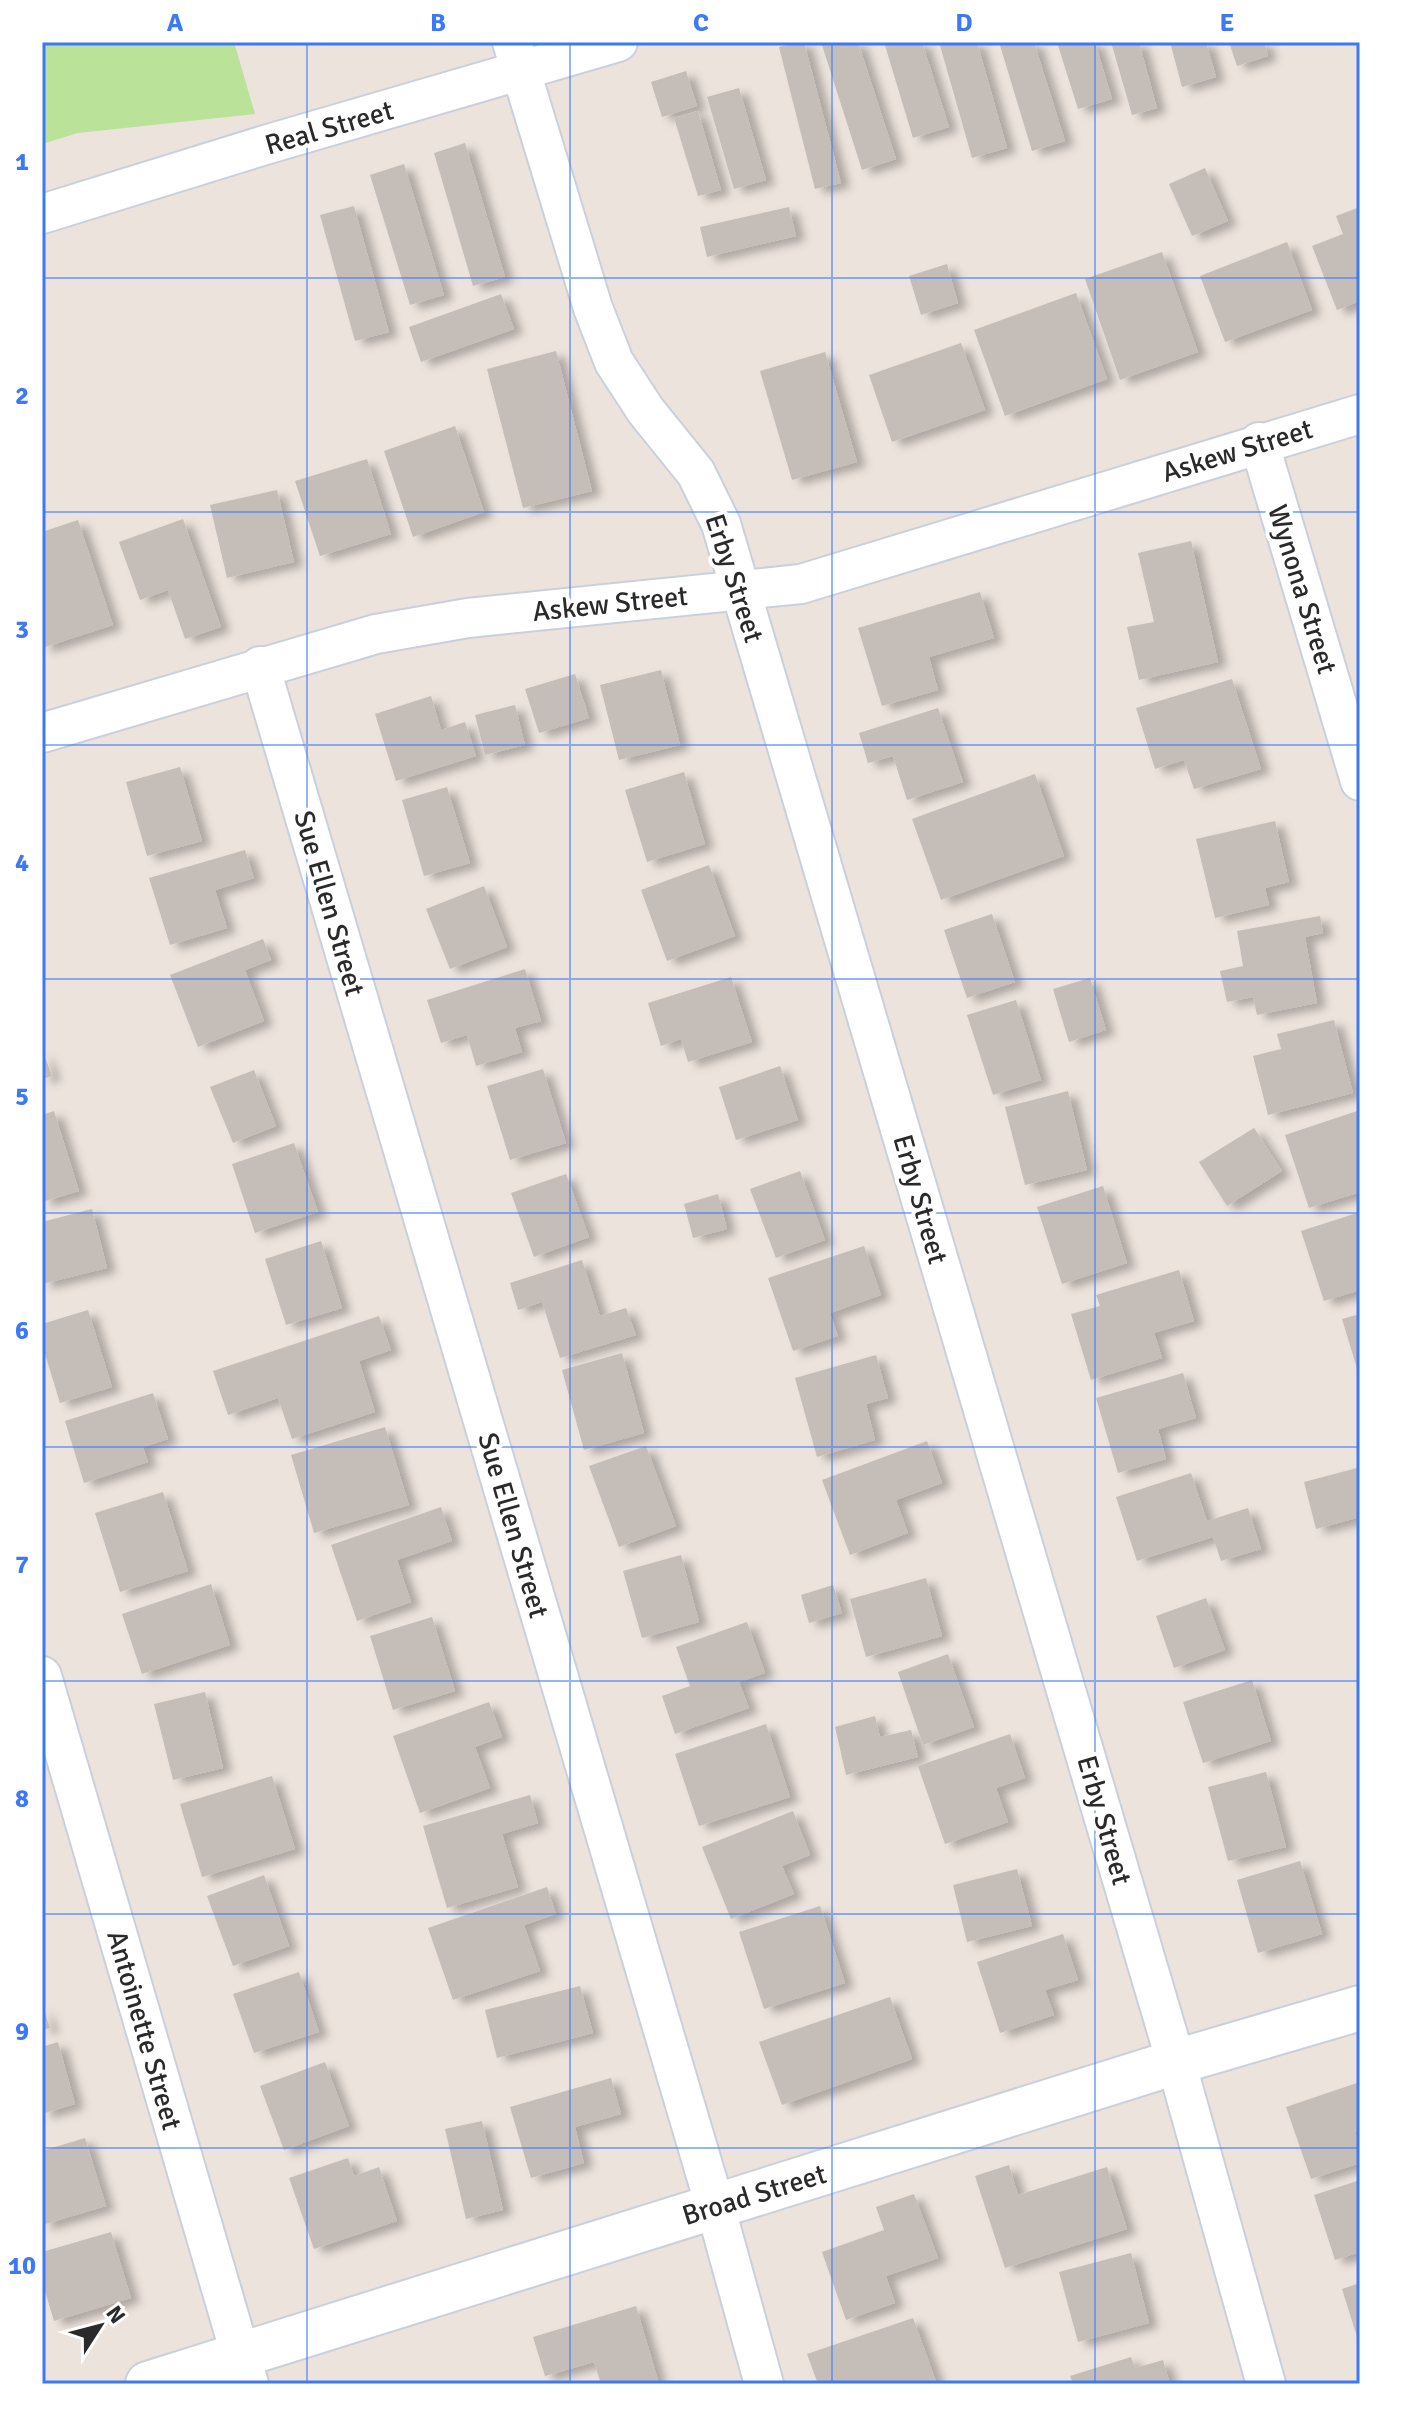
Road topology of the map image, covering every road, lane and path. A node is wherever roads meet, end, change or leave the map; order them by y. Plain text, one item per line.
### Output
1 (618, 42) edge
2 (517, 57) edge
3 (42, 214) edge
4 (1360, 414) edge
5 (1259, 442) junction
6 (741, 589) junction
7 (260, 666) junction
8 (42, 733) edge
9 (1360, 781) edge
10 (42, 1676) edge
11 (1360, 2008) edge
12 (1176, 2062) junction
13 (715, 2206) junction
14 (245, 2370) edge
15 (148, 2384) edge
16 (764, 2384) edge
17 (1266, 2384) edge

1 - 2 street, Real Street
2 - 3 street, Real Street
2 - 6 street, Erby Street
4 - 5 street, Askew Street
5 - 6 street, Askew Street
5 - 9 street, Wynona Street
6 - 7 street, Askew Street
6 - 12 street, Erby Street
7 - 8 street, Askew Street
7 - 13 street, Sue Ellen Street
10 - 14 street, Antoinette Street
11 - 12 street, Broad Street
12 - 13 street, Broad Street
12 - 17 street, Erby Street
13 - 14 street, Broad Street
13 - 16 street, Sue Ellen Street
14 - 15 street, Broad Street

